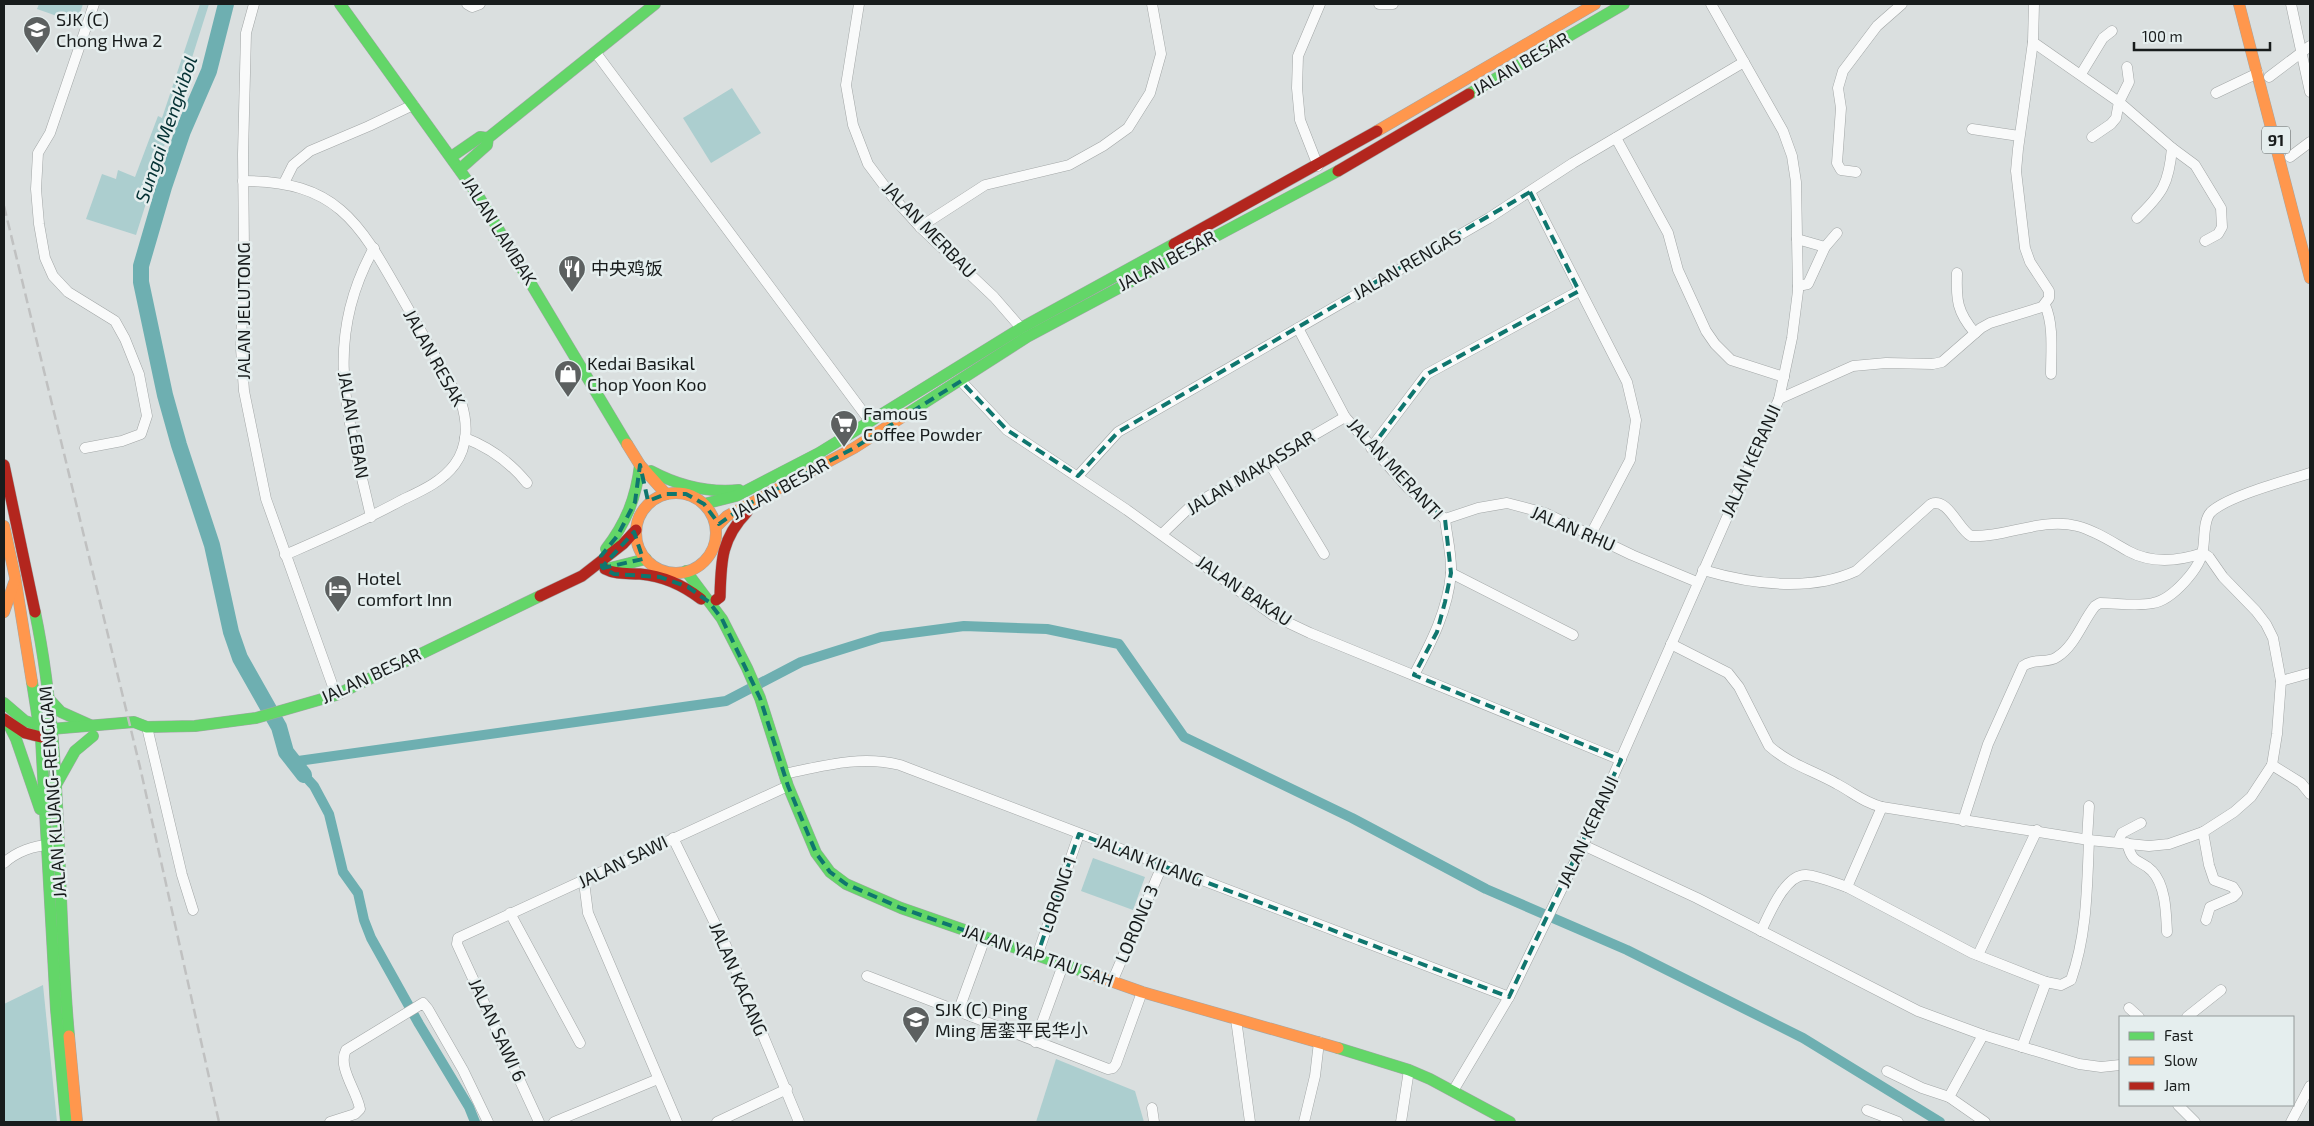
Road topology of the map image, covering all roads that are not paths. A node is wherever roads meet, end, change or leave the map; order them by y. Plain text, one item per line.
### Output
1 (94, 4) edge
2 (254, 4) edge
3 (340, 4) edge
4 (467, 4) edge
5 (480, 4) edge
6 (655, 4) edge
7 (859, 4) edge
8 (1152, 4) edge
9 (1320, 4) edge
10 (1379, 4) edge
11 (1393, 4) edge
12 (1595, 4) edge
13 (1624, 4) edge
14 (1711, 4) edge
15 (1902, 4) edge
16 (2034, 4) edge
17 (2238, 4) edge
18 (2249, 4) edge
19 (2291, 4) edge
20 (2112, 31) dead end
21 (2033, 42) junction
22 (2306, 49) edge
23 (596, 53) junction
24 (1744, 62) junction
25 (2127, 68) dead end
26 (2081, 74) junction
27 (2263, 75) junction
28 (2310, 92) edge
29 (2216, 93) dead end
30 (2119, 102) junction
31 (413, 104) junction
32 (1972, 129) dead end
33 (2020, 136) junction
34 (2092, 137) dead end
35 (488, 138) junction
36 (1616, 138) junction
37 (2310, 142) edge
38 (2172, 148) junction
39 (451, 157) junction
40 (2290, 157) junction
41 (1318, 166) junction
42 (460, 169) junction
43 (1856, 172) dead end
44 (243, 181) junction
45 (284, 182) junction
46 (1530, 192) junction
47 (2137, 218) dead end
48 (920, 227) junction
49 (1837, 233) dead end
50 (2310, 238) edge
51 (1797, 239) junction
52 (2205, 241) dead end
53 (374, 248) junction
54 (1825, 248) junction
55 (1957, 273) dead end
56 (2310, 278) edge
57 (1798, 286) junction
58 (1580, 291) junction
59 (2045, 305) junction
60 (1021, 328) junction
61 (1298, 328) junction
62 (1975, 333) junction
63 (2051, 374) dead end
64 (1784, 377) junction
65 (961, 381) junction
66 (1778, 399) junction
67 (1346, 417) junction
68 (869, 420) junction
69 (465, 438) junction
70 (85, 448) dead end
71 (1371, 448) junction
72 (1268, 461) junction
73 (4, 464) edge
74 (641, 466) junction
75 (2310, 473) edge
76 (1078, 476) junction
77 (527, 483) dead end
78 (754, 488) junction
79 (666, 494) junction
80 (760, 498) junction
81 (649, 504) junction
82 (704, 504) junction
83 (371, 517) junction
84 (1445, 519) junction
85 (4, 526) edge
86 (716, 528) junction
87 (636, 530) junction
88 (1162, 534) junction
89 (1591, 534) junction
90 (2203, 553) junction
91 (1324, 554) dead end
92 (285, 555) junction
93 (646, 559) junction
94 (706, 560) junction
95 (603, 565) junction
96 (1703, 570) junction
97 (686, 571) junction
98 (1451, 573) junction
99 (15, 578) junction
100 (1698, 582) junction
101 (713, 601) junction
102 (4, 612) edge
103 (1573, 634) dead end
104 (1671, 644) junction
105 (2310, 673) edge
106 (1414, 675) junction
107 (2282, 681) junction
108 (336, 695) junction
109 (48, 698) junction
110 (4, 703) edge
111 (5, 720) edge
112 (147, 727) junction
113 (94, 732) junction
114 (46, 734) junction
115 (1621, 760) junction
116 (2272, 765) junction
117 (784, 774) junction
118 (56, 786) junction
119 (788, 786) junction
120 (2310, 794) edge
121 (2089, 806) dead end
122 (1882, 807) junction
123 (1963, 821) junction
124 (2140, 823) dead end
125 (46, 825) junction
126 (2037, 830) junction
127 (2203, 832) junction
128 (1079, 834) junction
129 (673, 838) junction
130 (2088, 840) junction
131 (2123, 843) junction
132 (60, 844) junction
133 (47, 845) junction
134 (1583, 845) junction
135 (4, 863) edge
136 (1162, 866) junction
137 (584, 882) junction
138 (1848, 887) junction
139 (193, 910) dead end
140 (510, 913) junction
141 (2206, 920) dead end
142 (1761, 931) junction
143 (2167, 932) dead end
144 (458, 938) joint
145 (985, 938) junction
146 (1978, 955) junction
147 (1037, 956) junction
148 (1063, 965) junction
149 (867, 976) dead end
150 (1112, 982) junction
151 (2046, 982) junction
152 (2221, 990) dead end
153 (1142, 992) junction
154 (1509, 997) junction
155 (2130, 1008) dead end
156 (958, 1012) junction
157 (2138, 1016) edge
158 (2188, 1016) edge
159 (1236, 1019) junction
160 (1983, 1035) junction
161 (1035, 1042) junction
162 (1319, 1042) junction
163 (580, 1043) dead end
164 (2022, 1047) junction
165 (2119, 1065) edge
166 (1409, 1070) junction
167 (1887, 1071) dead end
168 (658, 1079) junction
169 (2310, 1086) edge
170 (787, 1089) junction
171 (1453, 1091) junction
172 (1949, 1097) junction
173 (2179, 1106) edge
174 (1152, 1108) dead end
175 (1867, 1110) dead end
176 (66, 1122) edge
177 (77, 1122) edge
178 (330, 1122) edge
179 (488, 1122) edge
180 (539, 1122) edge
181 (554, 1122) edge
182 (677, 1122) edge
183 (716, 1122) edge
184 (799, 1122) edge
185 (1154, 1122) edge
186 (1250, 1122) edge
187 (1304, 1122) edge
188 (1401, 1122) edge
189 (1510, 1122) edge
190 (1898, 1122) edge
191 (1985, 1122) edge
192 (2195, 1122) edge
193 (2291, 1122) edge

1 - 70 street
2 - 44 street, JALAN JELUTONG
3 - 31 main road, JALAN LAMBAK
4 - 5 street
6 - 23 main road
7 - 48 street, JALAN MERBAU
8 - 48 street
9 - 41 street
10 - 11 street
12 - 41 main road, JALAN BESAR
13 - 65 main road, JALAN BESAR
14 - 24 street, JALAN KERANJI
15 - 43 street
16 - 21 street
17 - 27 main road, 91
18 - 27 main road
19 - 22 street
20 - 26 street
21 - 26 street
21 - 33 street
22 - 27 street
22 - 28 street
23 - 35 main road
23 - 68 street
24 - 36 street, JALAN RENGAS
24 - 51 street, JALAN KERANJI
25 - 30 street
26 - 30 street
27 - 29 street
27 - 40 main road
27 - 56 main road, 91
30 - 34 street
30 - 38 street
31 - 39 main road, JALAN LAMBAK
31 - 45 street
32 - 33 street
33 - 59 street
35 - 39 main road
35 - 42 main road
36 - 46 street, JALAN RENGAS
36 - 64 street
37 - 40 street
38 - 47 street
38 - 52 street
39 - 42 main road, JALAN LAMBAK
40 - 50 main road
41 - 60 main road, JALAN BESAR
42 - 74 main road, JALAN LAMBAK
44 - 45 street, JALAN RESAK
44 - 92 street, JALAN JELUTONG
45 - 53 street, JALAN RESAK
46 - 58 street
46 - 61 street, JALAN RENGAS
48 - 60 street, JALAN MERBAU
49 - 54 street
51 - 54 street
51 - 57 street, JALAN KERANJI
53 - 69 street, JALAN RESAK
53 - 83 street, JALAN LEBAN
54 - 57 street
55 - 62 street
57 - 64 street, JALAN KERANJI
58 - 71 street
58 - 89 street
59 - 62 street
59 - 63 street
60 - 68 main road, JALAN BESAR
61 - 67 street, JALAN MERANTI
61 - 76 street, JALAN RENGAS
62 - 66 street
64 - 66 street, JALAN KERANJI
65 - 76 street, JALAN BAKAU
65 - 80 main road, JALAN BESAR
66 - 96 street, JALAN KERANJI
67 - 71 street, JALAN MERANTI
67 - 72 street, JALAN MAKASSAR
68 - 78 main road, JALAN BESAR
69 - 77 street
69 - 83 street, JALAN RESAK
71 - 84 street, JALAN MERANTI
72 - 88 street, JALAN MAKASSAR
72 - 91 street
73 - 109 main road, JALAN KLUANG-RENGGAM
74 - 78 main road
74 - 79 main road
74 - 81 main road
74 - 95 main road
75 - 90 street
76 - 88 street, JALAN BAKAU
78 - 82 main road, JALAN BESAR
79 - 81 main road
79 - 82 main road, JALAN BESAR
80 - 86 main road, JALAN BESAR
80 - 101 main road
81 - 87 main road, JALAN BESAR
82 - 86 main road, JALAN BESAR
83 - 92 street, JALAN RESAK
84 - 89 street, JALAN RHU
84 - 98 street, JALAN MERANTI
85 - 99 main road, JALAN KLUANG-RENGGAM
86 - 94 main road, JALAN BESAR
87 - 93 main road
87 - 95 main road, JALAN BESAR
88 - 106 street, JALAN BAKAU
89 - 100 street, JALAN RHU
90 - 96 street
90 - 107 street
90 - 123 street
92 - 108 street, JALAN JELUTONG
93 - 95 main road, JALAN BESAR
93 - 97 main road
94 - 97 main road
94 - 101 main road, JALAN YAP TAU SAH
95 - 101 main road
95 - 108 main road, JALAN BESAR
96 - 100 street, JALAN KERANJI
97 - 101 main road, JALAN YAP TAU SAH
98 - 103 street
98 - 106 street, JALAN MERANTI
99 - 102 main road
99 - 114 main road, JALAN KLUANG-RENGGAM
100 - 104 street, JALAN KERANJI
101 - 117 main road, JALAN YAP TAU SAH
104 - 115 street, JALAN KERANJI
104 - 122 street
105 - 107 street
106 - 115 street, JALAN BAKAU
107 - 116 street
108 - 112 main road, JALAN BESAR
109 - 113 main road
109 - 114 main road, JALAN KLUANG-RENGGAM
110 - 114 main road
111 - 114 main road, JALAN BESAR
111 - 125 main road
112 - 113 main road, JALAN BESAR
112 - 139 street
113 - 114 main road, JALAN BESAR
113 - 118 main road
114 - 118 main road, JALAN KLUANG-RENGGAM
114 - 125 main road, JALAN KLUANG-RENGGAM
115 - 134 street, JALAN KERANJI
116 - 120 street
116 - 127 street
117 - 119 main road, JALAN YAP TAU SAH
117 - 128 street, JALAN KILANG
118 - 132 main road, JALAN KLUANG-RENGGAM
119 - 129 street, JALAN SAWI
119 - 145 main road, JALAN YAP TAU SAH
121 - 130 street
122 - 123 street
122 - 138 street
123 - 126 street
124 - 131 street
125 - 133 main road, JALAN KLUANG-RENGGAM
126 - 130 street
126 - 146 street
127 - 131 street
127 - 141 street
128 - 136 street, JALAN KILANG
128 - 147 street, LORONG 1
129 - 137 street, JALAN SAWI
129 - 170 street, JALAN KACANG
130 - 131 street
130 - 151 street
131 - 143 street
132 - 133 street
132 - 177 main road, JALAN KLUANG-RENGGAM
133 - 135 street
133 - 176 main road, JALAN KLUANG-RENGGAM
134 - 142 street
134 - 154 street, JALAN KERANJI
136 - 150 street, LORONG 3
136 - 154 street, JALAN KILANG
137 - 140 street, JALAN SAWI
137 - 168 street
138 - 142 street
138 - 146 street
140 - 144 street, JALAN SAWI
140 - 163 street
142 - 160 street
144 - 180 street, JALAN SAWI 6
145 - 147 main road, JALAN YAP TAU SAH
145 - 156 street
146 - 151 street
147 - 148 main road, JALAN YAP TAU SAH
148 - 150 main road, JALAN YAP TAU SAH
148 - 161 street
149 - 156 street
150 - 153 main road, JALAN YAP TAU SAH
151 - 164 street
152 - 158 street
153 - 159 main road, JALAN YAP TAU SAH
153 - 161 street
154 - 171 street
155 - 157 street
156 - 161 street
159 - 162 main road, JALAN YAP TAU SAH
159 - 186 street
160 - 164 street
160 - 172 street
162 - 166 main road, JALAN YAP TAU SAH
162 - 187 street
164 - 165 street
166 - 171 main road, JALAN YAP TAU SAH
166 - 188 street
167 - 172 street
168 - 181 street
168 - 182 street
169 - 193 street
170 - 183 street
170 - 184 street, JALAN KACANG
171 - 189 main road, JALAN YAP TAU SAH
172 - 191 street
173 - 192 street
174 - 185 street
175 - 190 street
178 - 179 street

